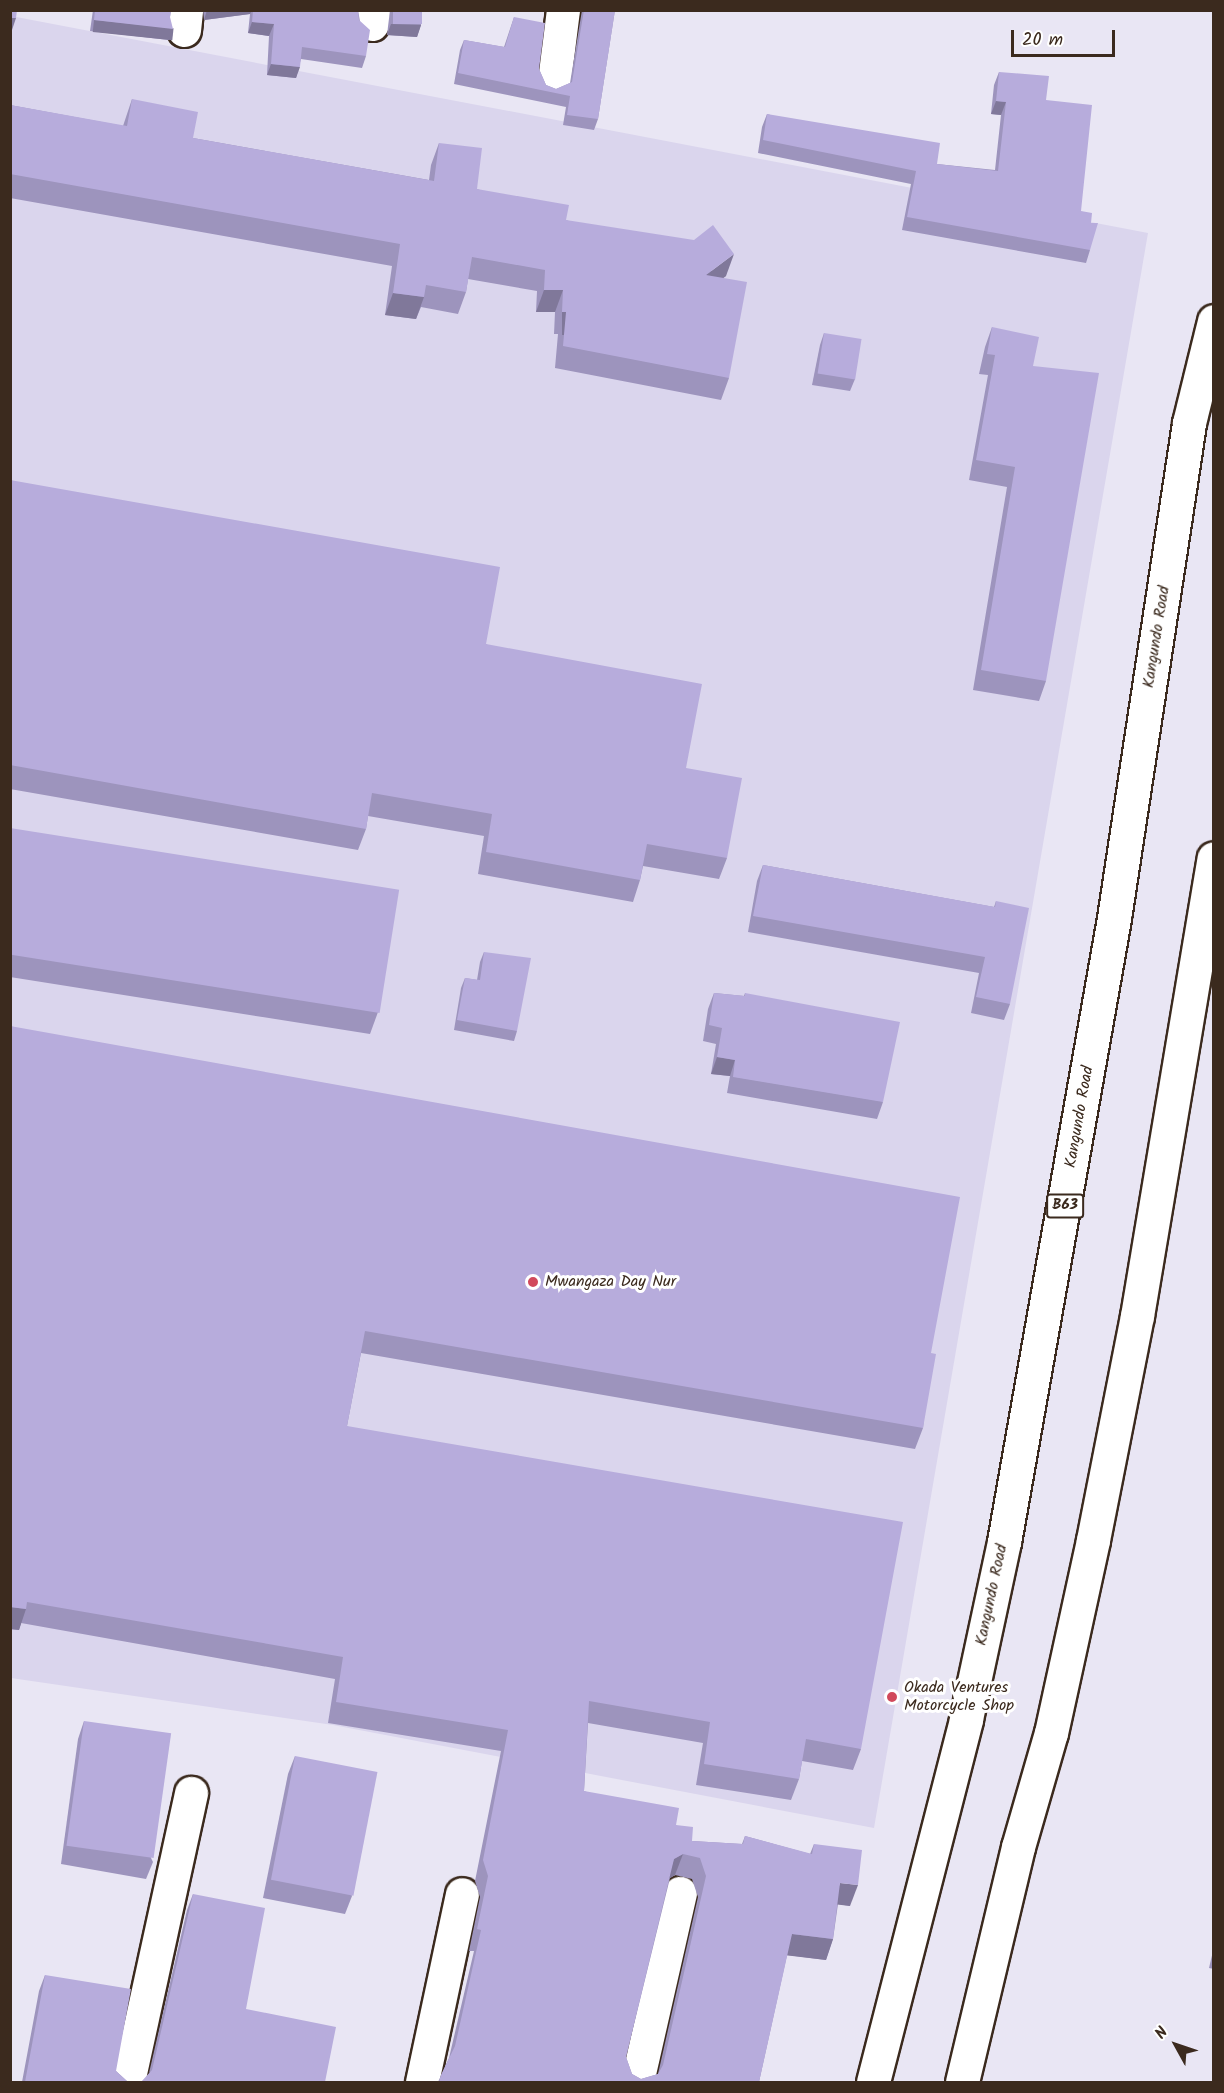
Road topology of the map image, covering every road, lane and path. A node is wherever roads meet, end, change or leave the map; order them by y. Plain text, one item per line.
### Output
1 (562, 10) edge
2 (554, 81) dead end
3 (1214, 321) edge
4 (1214, 858) edge
5 (191, 1793) dead end
6 (680, 1893) dead end
7 (462, 1894) dead end
8 (128, 2082) edge
9 (422, 2082) edge
10 (638, 2082) edge
11 (873, 2082) edge
12 (962, 2082) edge

1 - 2 main road
3 - 11 main road, Kangundo Road / B63
4 - 12 main road
5 - 8 main road
6 - 10 main road
7 - 9 main road

